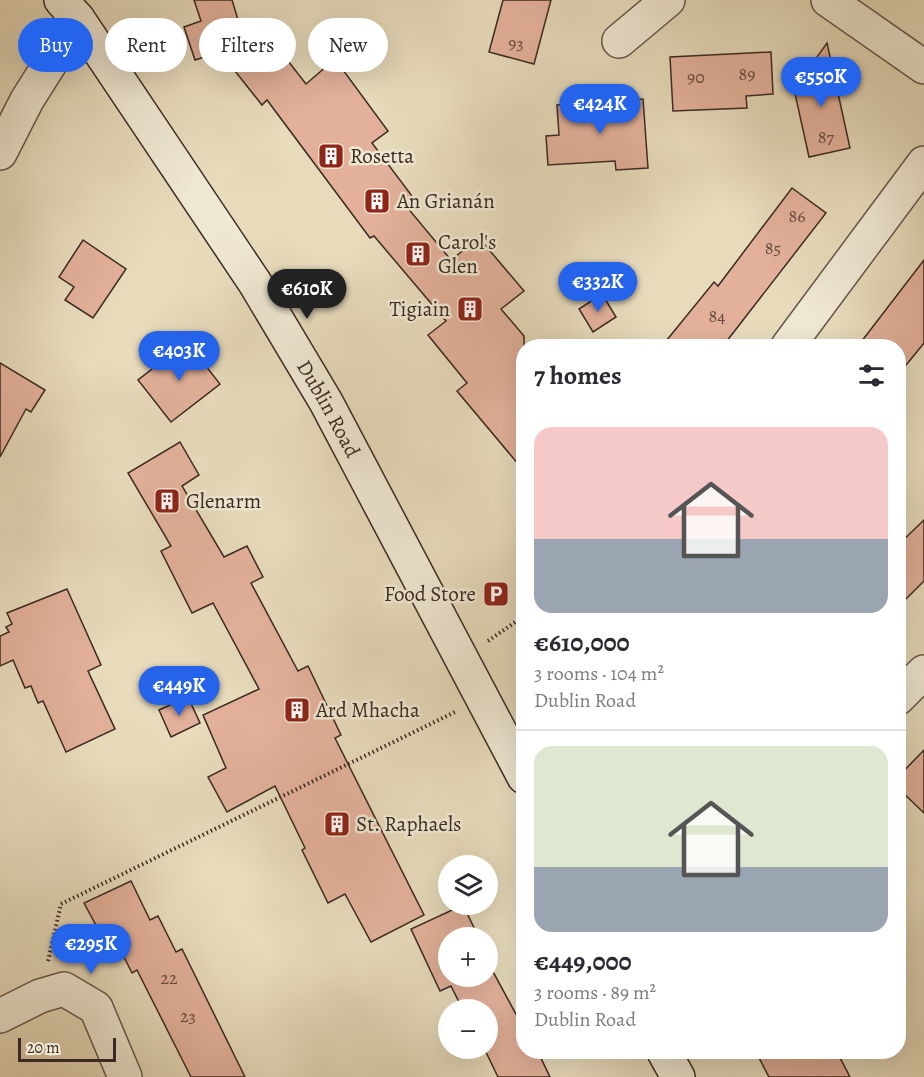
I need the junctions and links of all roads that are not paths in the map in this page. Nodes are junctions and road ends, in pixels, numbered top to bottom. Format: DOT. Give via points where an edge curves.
graph roads {
  1 [pos="668,0"];
  2 [pos="828,0"];
  3 [pos="69,10"];
  4 [pos="619,41"];
  5 [pos="924,67"];
  6 [pos="0,153"];
  7 [pos="924,163"];
  8 [pos="793,339"];
  9 [pos="924,672"];
  10 [pos="906,690"];
  11 [pos="516,762"];
  12 [pos="0,1016"];
  13 [pos="668,1059"];
  14 [pos="125,1077"];
  15 [pos="678,1077"];
  1 -- 4 [label="main road"];
  2 -- 5 [label="main road"];
  3 -- 6 [label="main road"];
  3 -- 11 [label="main road, Dublin Road" via="255,283 326,402"];
  7 -- 8 [label="main road"];
  9 -- 10 [label="main road"];
  12 -- 14 [label="main road" via="64,989 96,1008"];
  13 -- 15 [label="main road"];
}
